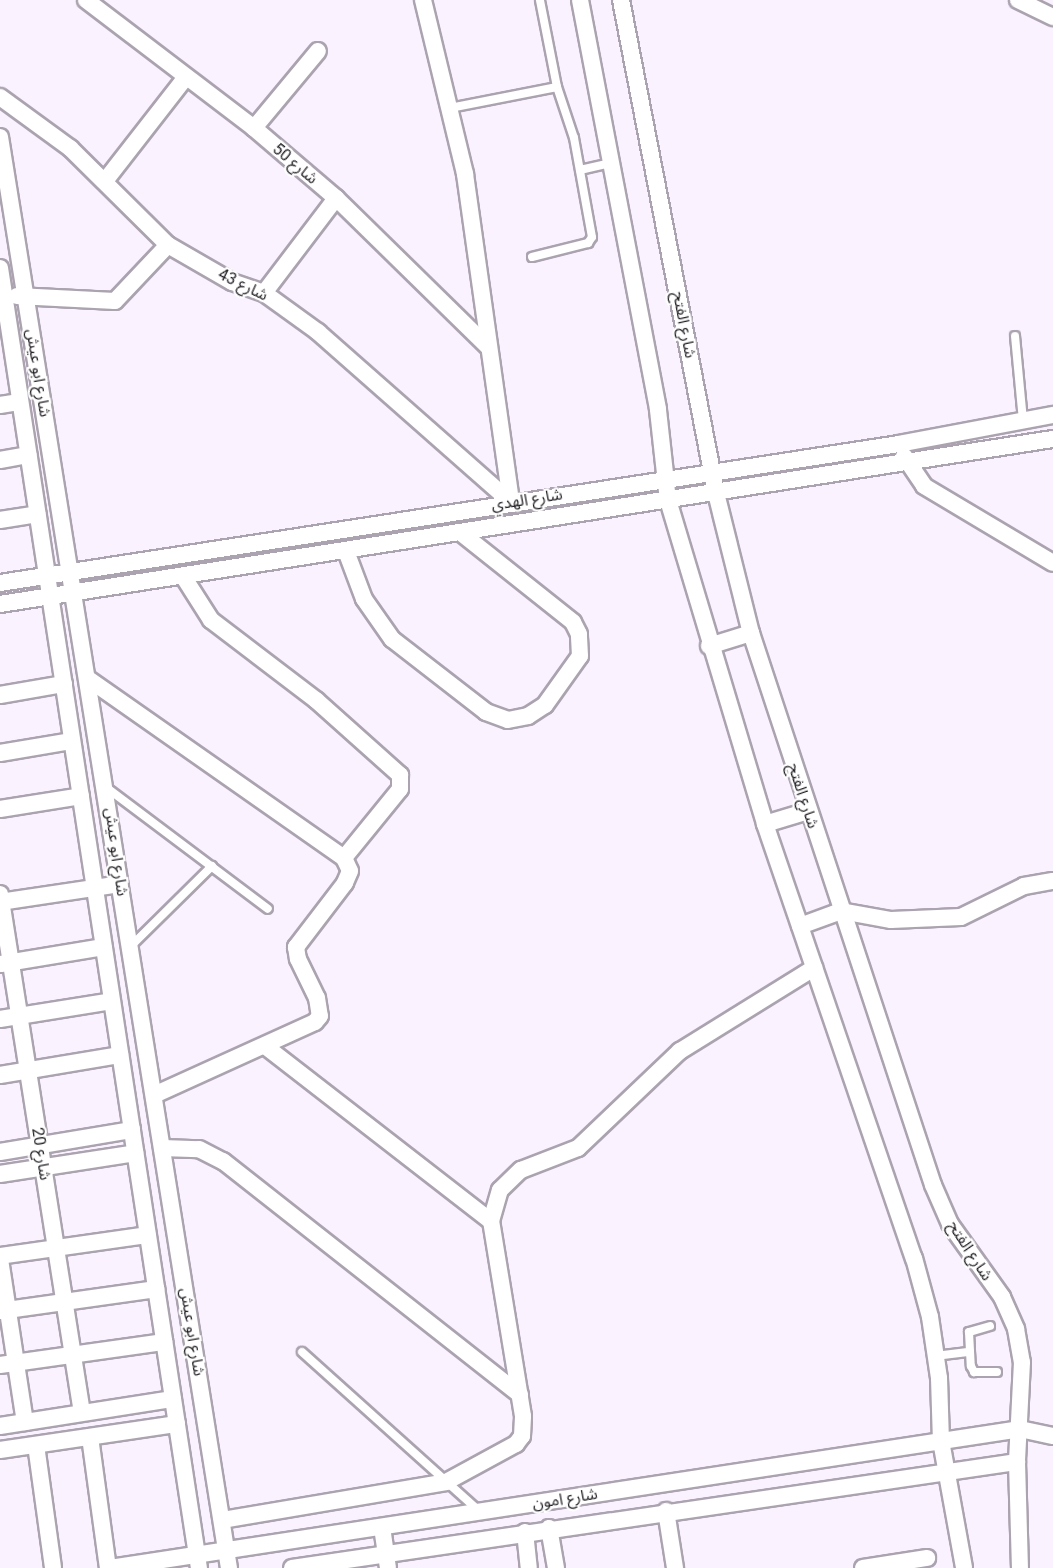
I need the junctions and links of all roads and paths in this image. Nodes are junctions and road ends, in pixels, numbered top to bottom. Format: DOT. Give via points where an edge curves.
graph roads {
  1 [pos="86,0"];
  2 [pos="423,0"];
  3 [pos="540,0"];
  4 [pos="580,0"];
  5 [pos="621,0"];
  6 [pos="1018,0"];
  7 [pos="1053,17"];
  8 [pos="318,51"];
  9 [pos="186,77"];
  10 [pos="557,87"];
  11 [pos="0,97"];
  12 [pos="450,108"];
  13 [pos="254,128"];
  14 [pos="0,137"];
  15 [pos="611,163"];
  16 [pos="580,170"];
  17 [pos="105,181"];
  18 [pos="336,198"];
  19 [pos="168,245"];
  20 [pos="532,257"];
  21 [pos="0,268"];
  22 [pos="264,293"];
  23 [pos="25,295"];
  24 [pos="2,298"];
  25 [pos="1015,336"];
  26 [pos="488,347"];
  27 [pos="21,402"];
  28 [pos="0,405"];
  29 [pos="1053,415"];
  30 [pos="1023,420"];
  31 [pos="1053,439"];
  32 [pos="899,444"];
  33 [pos="29,455"];
  34 [pos="0,460"];
  35 [pos="906,463"];
  36 [pos="711,472"];
  37 [pos="664,478"];
  38 [pos="716,493"];
  39 [pos="668,500"];
  40 [pos="511,502"];
  41 [pos="38,514"];
  42 [pos="0,520"];
  43 [pos="462,533"];
  44 [pos="346,551"];
  45 [pos="1053,563"];
  46 [pos="70,572"];
  47 [pos="47,575"];
  48 [pos="183,576"];
  49 [pos="0,583"];
  50 [pos="73,593"];
  51 [pos="50,596"];
  52 [pos="0,604"];
  53 [pos="751,633"];
  54 [pos="710,646"];
  55 [pos="87,678"];
  56 [pos="64,684"];
  57 [pos="0,695"];
  58 [pos="72,741"];
  59 [pos="0,753"];
  60 [pos="107,788"];
  61 [pos="81,796"];
  62 [pos="0,809"];
  63 [pos="808,811"];
  64 [pos="765,824"];
  65 [pos="344,858"];
  66 [pos="212,866"];
  67 [pos="1053,882"];
  68 [pos="120,884"];
  69 [pos="95,888"];
  70 [pos="0,899"];
  71 [pos="268,909"];
  72 [pos="841,911"];
  73 [pos="800,926"];
  74 [pos="131,946"];
  75 [pos="104,947"];
  76 [pos="5,963"];
  77 [pos="814,968"];
  78 [pos="112,1001"];
  79 [pos="20,1016"];
  80 [pos="0,1019"];
  81 [pos="265,1046"];
  82 [pos="120,1055"];
  83 [pos="28,1070"];
  84 [pos="0,1075"];
  85 [pos="154,1095"];
  86 [pos="158,1119"];
  87 [pos="131,1127"];
  88 [pos="40,1145"];
  89 [pos="162,1148"];
  90 [pos="0,1152"];
  91 [pos="135,1153"];
  92 [pos="43,1167"];
  93 [pos="0,1174"];
  94 [pos="490,1221"];
  95 [pos="148,1235"];
  96 [pos="56,1248"];
  97 [pos="0,1258"];
  98 [pos="156,1289"];
  99 [pos="64,1302"];
  100 [pos="4,1310"];
  101 [pos="990,1326"];
  102 [pos="164,1342"];
  103 [pos="302,1352"];
  104 [pos="970,1352"];
  105 [pos="73,1355"];
  106 [pos="936,1356"];
  107 [pos="8,1364"];
  108 [pos="997,1372"];
  109 [pos="520,1395"];
  110 [pos="173,1399"];
  111 [pos="82,1413"];
  112 [pos="25,1422"];
  113 [pos="177,1424"];
  114 [pos="0,1426"];
  115 [pos="1020,1430"];
  116 [pos="1053,1436"];
  117 [pos="90,1437"];
  118 [pos="941,1442"];
  119 [pos="36,1444"];
  120 [pos="0,1450"];
  121 [pos="1017,1462"];
  122 [pos="947,1471"];
  123 [pos="446,1482"];
  124 [pos="666,1511"];
  125 [pos="480,1512"];
  126 [pos="222,1520"];
  127 [pos="381,1527"];
  128 [pos="549,1528"];
  129 [pos="525,1532"];
  130 [pos="227,1550"];
  131 [pos="927,1558"];
  132 [pos="198,1561"];
  133 [pos="387,1561"];
  134 [pos="887,1566"];
  135 [pos="53,1568"];
  136 [pos="109,1568"];
  137 [pos="230,1568"];
  138 [pos="292,1568"];
  139 [pos="529,1568"];
  140 [pos="555,1568"];
  141 [pos="675,1568"];
  142 [pos="863,1568"];
  143 [pos="964,1568"];
  144 [pos="1020,1568"];
  1 -- 9 [label="street, شارع 50"];
  2 -- 12 [label="street"];
  3 -- 10 [label="lane"];
  4 -- 15 [label="street"];
  5 -- 36 [label="street, شارع الفتح"];
  6 -- 7 [label="street"];
  8 -- 13 [label="street"];
  9 -- 13 [label="street, شارع 50"];
  9 -- 17 [label="street"];
  10 -- 12 [label="lane"];
  10 -- 16 [label="lane"];
  11 -- 17 [label="street, شارع 43" via="70,148"];
  12 -- 26 [label="street" via="465,174"];
  13 -- 18 [label="street, شارع 50"];
  14 -- 23 [label="street, شارع ابو عيش"];
  15 -- 16 [label="lane"];
  15 -- 37 [label="street" via="658,410"];
  16 -- 20 [label="lane" via="591,241"];
  17 -- 19 [label="street, شارع 43"];
  18 -- 22 [label="street"];
  18 -- 26 [label="street, شارع 50"];
  19 -- 22 [label="street, شارع 43" via="232,282"];
  19 -- 23 [label="street" via="115,301 101,304"];
  21 -- 24 [label="street, شارع ابو عيش"];
  22 -- 40 [label="street, شارع 43" via="318,332"];
  23 -- 24 [label="street"];
  23 -- 46 [label="street, شارع ابو عيش"];
  24 -- 27 [label="street, شارع ابو عيش"];
  25 -- 30 [label="lane"];
  26 -- 40 [label="street"];
  27 -- 28 [label="street"];
  27 -- 33 [label="street, شارع ابو عيش"];
  29 -- 30 [label="street, شارع الهدي"];
  30 -- 32 [label="street, شارع الهدي"];
  31 -- 35 [label="street, شارع الهدي"];
  32 -- 35 [label="street"];
  32 -- 36 [label="street, شارع الهدي"];
  33 -- 34 [label="street"];
  33 -- 41 [label="street, شارع ابو عيش"];
  35 -- 38 [label="street, شارع الهدي"];
  35 -- 45 [label="street" via="924,486"];
  36 -- 37 [label="street, شارع الهدي"];
  36 -- 38 [label="street, شارع الفتح"];
  37 -- 39 [label="street"];
  37 -- 40 [label="street, شارع الهدي"];
  38 -- 39 [label="street, شارع الهدي"];
  38 -- 53 [label="street, شارع الفتح"];
  39 -- 43 [label="street, شارع الهدي"];
  39 -- 54 [label="street"];
  40 -- 46 [label="street, شارع الهدي"];
  41 -- 42 [label="street"];
  41 -- 47 [label="street, شارع ابو عيش"];
  43 -- 44 [label="street, شارع الهدي"];
  43 -- 44 [label="street" via="561,612 579,634 580,656 545,705 528,716 508,720 486,712 392,639 364,599"];
  44 -- 48 [label="street, شارع الهدي"];
  46 -- 47 [label="street, شارع الهدي"];
  46 -- 50 [label="street, شارع ابو عيش"];
  47 -- 49 [label="street, شارع الهدي"];
  47 -- 51 [label="street, شارع ابو عيش"];
  48 -- 50 [label="street, شارع الهدي"];
  48 -- 65 [label="street" via="211,620 316,700 400,775 400,789"];
  50 -- 51 [label="street, شارع الهدي"];
  50 -- 55 [label="street, شارع ابو عيش"];
  51 -- 52 [label="street, شارع الهدي"];
  51 -- 56 [label="street, شارع ابو عيش"];
  53 -- 54 [label="street"];
  53 -- 63 [label="street, شارع الفتح"];
  54 -- 64 [label="street"];
  55 -- 60 [label="street, شارع ابو عيش"];
  55 -- 65 [label="street"];
  56 -- 57 [label="street"];
  56 -- 58 [label="street, شارع ابو عيش"];
  58 -- 59 [label="street"];
  58 -- 61 [label="street, شارع ابو عيش"];
  60 -- 66 [label="lane"];
  60 -- 68 [label="street, شارع ابو عيش"];
  61 -- 62 [label="street"];
  61 -- 69 [label="street, شارع ابو عيش"];
  63 -- 64 [label="street"];
  63 -- 72 [label="street, شارع الفتح"];
  64 -- 73 [label="street"];
  65 -- 81 [label="street" via="349,876 296,947 317,998 320,1016"];
  66 -- 71 [label="lane"];
  66 -- 74 [label="lane"];
  67 -- 72 [label="street" via="1024,886 961,917 891,920"];
  68 -- 69 [label="street"];
  68 -- 74 [label="street, شارع ابو عيش"];
  69 -- 70 [label="street"];
  69 -- 75 [label="street, شارع ابو عيش"];
  70 -- 76 [label="street, شارع 20"];
  72 -- 73 [label="street"];
  72 -- 115 [label="street, شارع الفتح" via="933,1185 950,1224 1002,1297 1016,1329 1022,1362"];
  73 -- 77 [label="street"];
  74 -- 85 [label="street, شارع ابو عيش"];
  75 -- 76 [label="street"];
  75 -- 78 [label="street, شارع ابو عيش"];
  76 -- 79 [label="street, شارع 20"];
  77 -- 94 [label="street" via="680,1051 578,1148 510,1178 492,1206"];
  77 -- 106 [label="street" via="914,1258"];
  78 -- 79 [label="street"];
  78 -- 82 [label="street, شارع ابو عيش"];
  79 -- 80 [label="street"];
  79 -- 83 [label="street, شارع 20"];
  81 -- 85 [label="street"];
  81 -- 94 [label="street"];
  82 -- 83 [label="street"];
  82 -- 87 [label="street, شارع ابو عيش"];
  83 -- 84 [label="street"];
  83 -- 88 [label="street, شارع 20"];
  85 -- 86 [label="street, شارع ابو عيش"];
  86 -- 87 [label="street"];
  86 -- 89 [label="street, شارع ابو عيش"];
  87 -- 88 [label="street"];
  87 -- 91 [label="street, شارع ابو عيش"];
  88 -- 90 [label="street"];
  88 -- 92 [label="street, شارع 20"];
  89 -- 109 [label="street" via="199,1149 223,1161"];
  89 -- 126 [label="street, شارع ابو عيش"];
  91 -- 92 [label="street"];
  91 -- 95 [label="street, شارع ابو عيش"];
  92 -- 93 [label="street"];
  92 -- 96 [label="street, شارع 20"];
  94 -- 109 [label="street"];
  95 -- 96 [label="street"];
  95 -- 98 [label="street, شارع ابو عيش"];
  96 -- 97 [label="street"];
  96 -- 99 [label="street, شارع 20"];
  97 -- 100 [label="street"];
  98 -- 99 [label="street"];
  98 -- 102 [label="street, شارع ابو عيش"];
  99 -- 100 [label="street"];
  99 -- 105 [label="street, شارع 20"];
  100 -- 107 [label="street"];
  101 -- 104 [label="lane" via="970,1330"];
  102 -- 105 [label="street"];
  102 -- 110 [label="street, شارع ابو عيش"];
  103 -- 123 [label="lane"];
  104 -- 106 [label="lane"];
  104 -- 108 [label="lane" via="972,1371"];
  105 -- 107 [label="street"];
  105 -- 111 [label="street, شارع 20"];
  106 -- 118 [label="street"];
  107 -- 112 [label="street"];
  109 -- 123 [label="street" via="523,1426 516,1444"];
  110 -- 111 [label="street"];
  110 -- 113 [label="street, شارع ابو عيش"];
  111 -- 112 [label="street"];
  112 -- 114 [label="street"];
  113 -- 117 [label="street"];
  113 -- 132 [label="street, شارع ابو عيش"];
  115 -- 116 [label="street, شارع امون"];
  115 -- 118 [label="street, شارع امون"];
  115 -- 121 [label="street, شارع الفتح"];
  117 -- 119 [label="street"];
  117 -- 136 [label="street"];
  118 -- 122 [label="street"];
  118 -- 125 [label="street, شارع امون"];
  119 -- 120 [label="street"];
  119 -- 135 [label="street"];
  121 -- 122 [label="street, شارع امون"];
  121 -- 144 [label="street, شارع الفتح"];
  122 -- 124 [label="street, شارع امون"];
  122 -- 143 [label="street"];
  123 -- 125 [label="lane"];
  123 -- 126 [label="street"];
  124 -- 128 [label="street, شارع امون"];
  124 -- 141 [label="street"];
  125 -- 127 [label="street, شارع امون"];
  126 -- 130 [label="street, شارع ابو عيش"];
  127 -- 130 [label="street, شارع امون"];
  127 -- 133 [label="street"];
  128 -- 129 [label="street, شارع امون"];
  128 -- 140 [label="street"];
  129 -- 133 [label="street, شارع امون"];
  129 -- 139 [label="street"];
  130 -- 132 [label="street, شارع امون"];
  130 -- 137 [label="street, شارع ابو عيش"];
  131 -- 134 [label="street"];
  132 -- 136 [label="street, شارع امون"];
  133 -- 138 [label="street, شارع امون"];
  134 -- 142 [label="street"];
}
